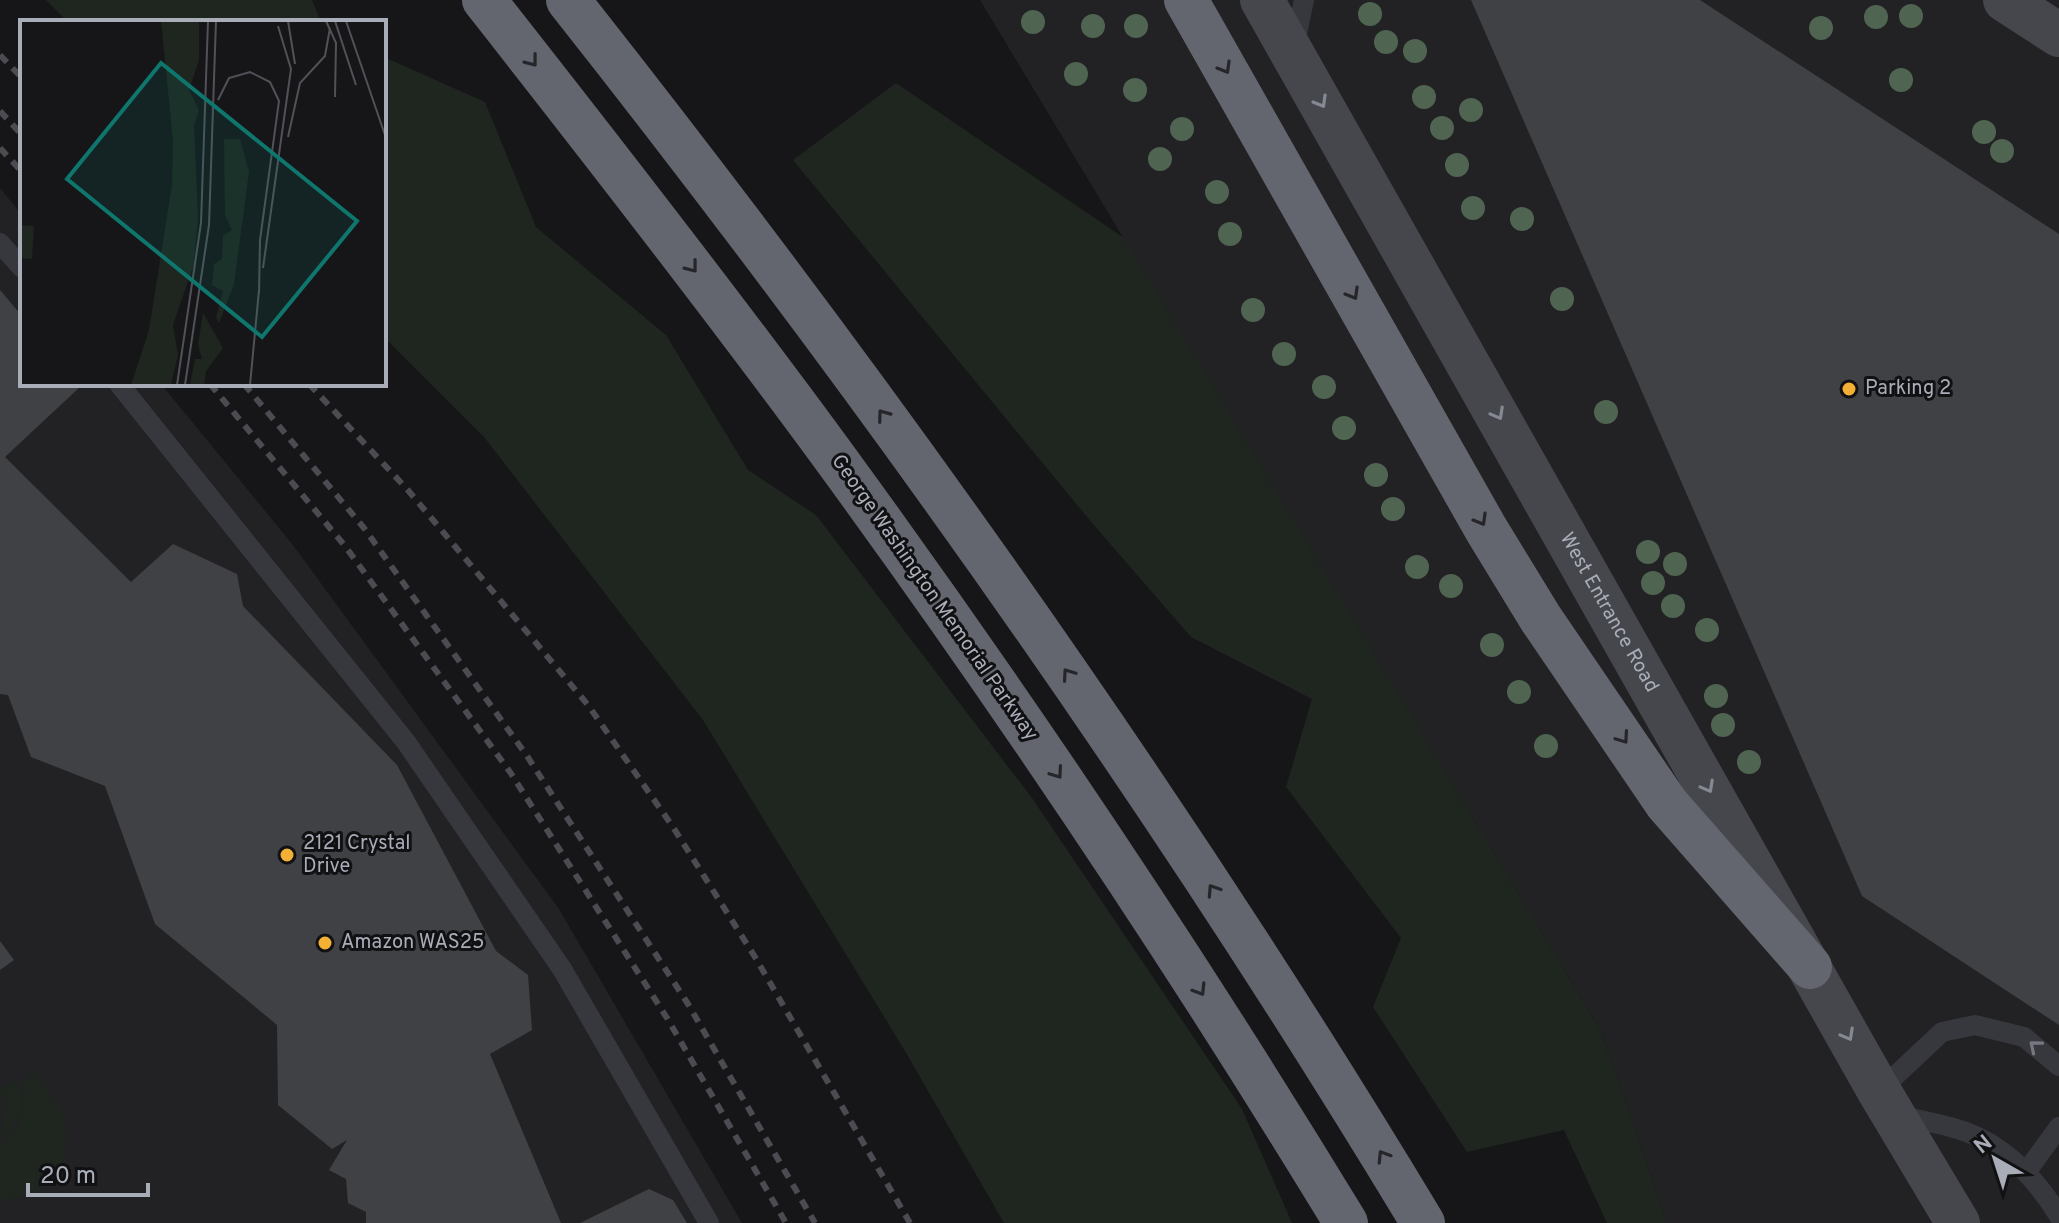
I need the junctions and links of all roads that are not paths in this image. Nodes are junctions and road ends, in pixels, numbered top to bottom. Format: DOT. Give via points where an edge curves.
graph roads {
  1 [pos="484,0"];
  2 [pos="568,0"];
  3 [pos="593,0"];
  4 [pos="1186,0"];
  5 [pos="2005,0"];
  6 [pos="1275,2"];
  7 [pos="2059,35"];
  8 [pos="672,131"];
  9 [pos="0,243"];
  10 [pos="20,266"];
  11 [pos="121,386"];
  12 [pos="1810,967"];
  13 [pos="2059,1066"];
  14 [pos="1886,1102"];
  15 [pos="2059,1127"];
  16 [pos="2027,1171"];
  17 [pos="2059,1216"];
  18 [pos="709,1223"];
  19 [pos="1346,1223"];
  20 [pos="1423,1223"];
  21 [pos="1958,1223"];
  1 -- 19 [label="highway, George Washington Memorial Parkway, one-way" via="755,350 917,572 1165,934"];
  2 -- 8 [label="highway"];
  3 -- 8 [label="highway"];
  4 -- 12 [label="highway, one-way" via="1541,619 1667,804"];
  5 -- 7 [label="main road"];
  6 -- 12 [label="main road, West Entrance Road, one-way" via="1293,52"];
  20 -- 8 [label="highway, one-way" via="1222,904 1079,691 930,478"];
  9 -- 10 [label="lane"];
  11 -- 18 [label="lane" via="406,742 562,969"];
  12 -- 14 [label="main road, West Entrance Road, one-way"];
  13 -- 14 [label="lane, one-way" via="2024,1037 1975,1025 1942,1032"];
  14 -- 16 [label="lane" via="1968,1132"];
  14 -- 21 [label="main road, West Entrance Road"];
  15 -- 16 [label="lane"];
  16 -- 17 [label="lane"];
}
